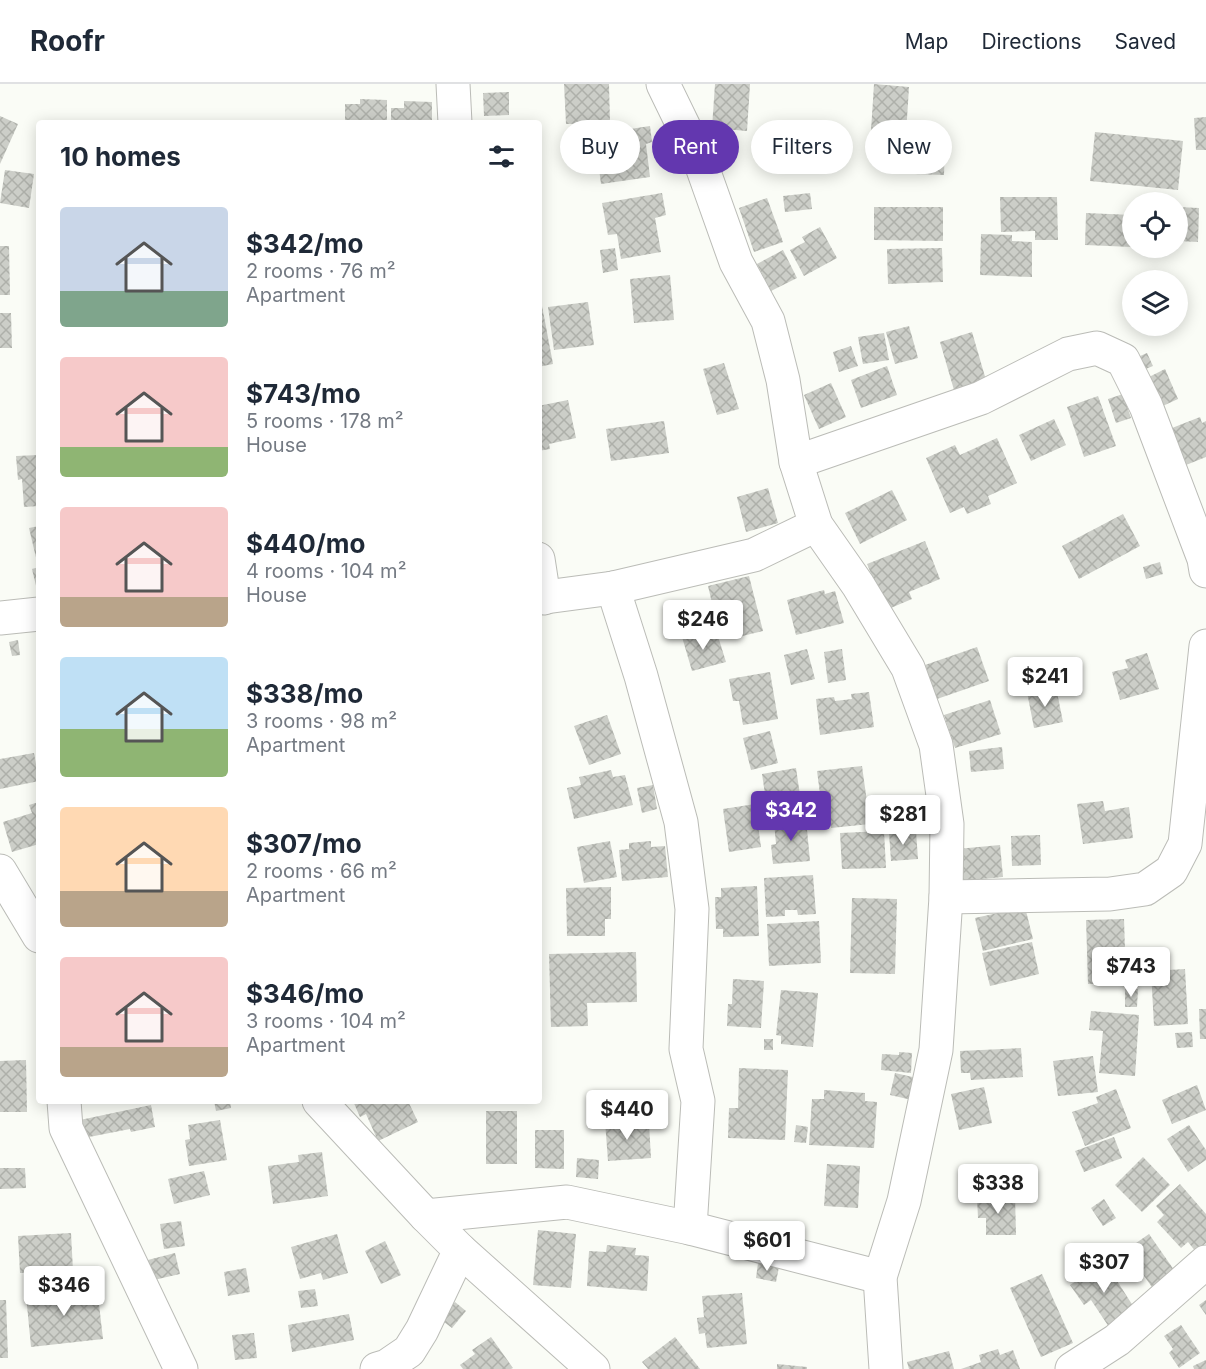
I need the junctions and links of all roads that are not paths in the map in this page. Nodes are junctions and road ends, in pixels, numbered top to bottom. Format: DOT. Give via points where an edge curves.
graph roads {
  1 [pos="453,84"];
  2 [pos="663,84"];
  3 [pos="455,120"];
  4 [pos="796,462"];
  5 [pos="816,525"];
  6 [pos="1206,571"];
  7 [pos="613,588"];
  8 [pos="542,598"];
  9 [pos="36,614"];
  10 [pos="0,618"];
  11 [pos="1206,645"];
  12 [pos="0,871"];
  13 [pos="946,897"];
  14 [pos="27,925"];
  15 [pos="64,1104"];
  16 [pos="322,1104"];
  17 [pos="426,1216"];
  18 [pos="690,1228"];
  19 [pos="460,1250"];
  20 [pos="1206,1262"];
  21 [pos="880,1277"];
  22 [pos="181,1369"];
  23 [pos="377,1369"];
  24 [pos="593,1369"];
  25 [pos="886,1369"];
  26 [pos="1072,1369"];
  1 -- 3 [label="street"];
  2 -- 4 [label="street" via="699,158 736,262 768,321 783,380"];
  4 -- 5 [label="street"];
  4 -- 6 [label="street" via="981,398 1068,354 1097,348 1123,360 1146,406"];
  5 -- 7 [label="street" via="754,555"];
  5 -- 13 [label="street" via="908,668 936,745 947,824"];
  7 -- 8 [label="street"];
  7 -- 18 [label="street" via="681,822 692,909 686,1049 698,1101"];
  9 -- 10 [label="street"];
  11 -- 13 [label="street" via="1185,844 1171,871 1145,890"];
  12 -- 14 [label="street"];
  13 -- 21 [label="street" via="936,1050 904,1201"];
  15 -- 22 [label="street" via="66,1128"];
  16 -- 17 [label="street"];
  17 -- 18 [label="street" via="567,1202"];
  17 -- 19 [label="street"];
  18 -- 21 [label="street"];
  19 -- 23 [label="street" via="409,1351"];
  19 -- 24 [label="street"];
  20 -- 26 [label="street" via="1117,1340"];
  21 -- 25 [label="street"];
}
